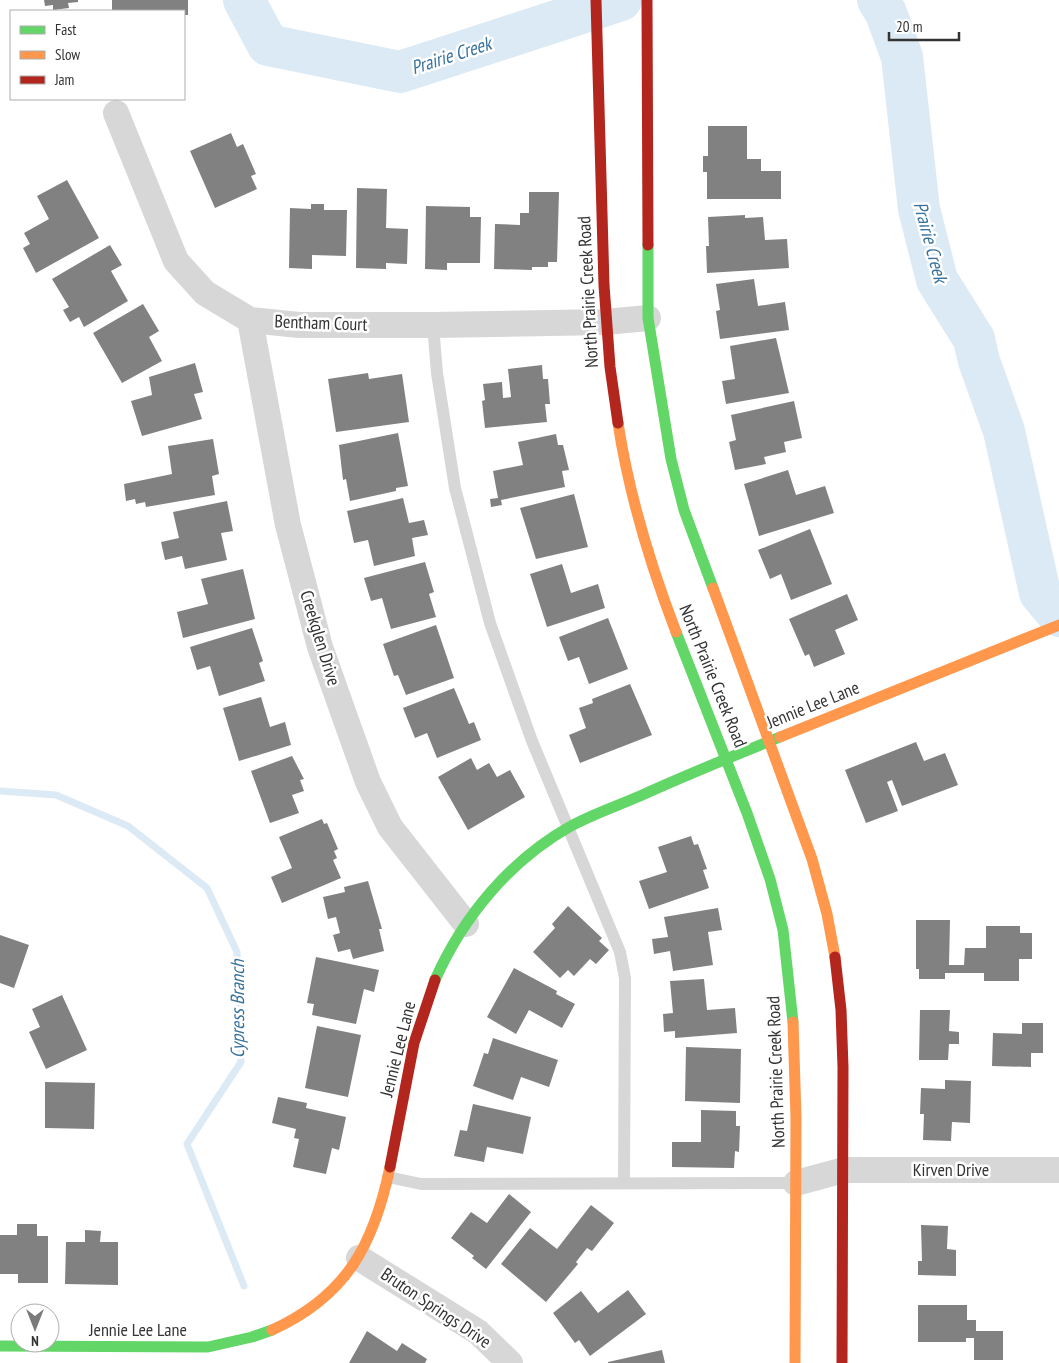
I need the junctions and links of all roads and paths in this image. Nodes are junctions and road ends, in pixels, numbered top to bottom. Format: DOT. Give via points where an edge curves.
graph roads {
  1 [pos="596,0"];
  2 [pos="647,0"];
  3 [pos="116,113"];
  4 [pos="648,318"];
  5 [pos="250,320"];
  6 [pos="605,322"];
  7 [pos="433,325"];
  8 [pos="1059,625"];
  9 [pos="769,742"];
  10 [pos="727,758"];
  11 [pos="570,827"];
  12 [pos="466,924"];
  13 [pos="844,1170"];
  14 [pos="1059,1170"];
  15 [pos="388,1177"];
  16 [pos="624,1183"];
  17 [pos="796,1183"];
  18 [pos="359,1258"];
  19 [pos="0,1346"];
  20 [pos="510,1363"];
  21 [pos="795,1363"];
  22 [pos="842,1363"];
  1 -- 6 [label="main road, North Prairie Creek Road"];
  2 -- 4 [label="main road, North Prairie Creek Road"];
  3 -- 5 [label="street, Bentham Court" via="176,261 205,294"];
  4 -- 6 [label="street, Bentham Court"];
  4 -- 9 [label="main road, North Prairie Creek Road" via="671,459 684,510"];
  5 -- 7 [label="street, Bentham Court" via="299,325"];
  5 -- 12 [label="street, Creekglen Drive" via="288,525 320,647 368,782 390,827"];
  6 -- 7 [label="street, Bentham Court"];
  6 -- 10 [label="main road, North Prairie Creek Road" via="624,466 641,530 682,651"];
  7 -- 11 [label="lane" via="455,488 490,623 532,741"];
  8 -- 9 [label="main road, Jennie Lee Lane"];
  9 -- 10 [label="main road, Jennie Lee Lane"];
  9 -- 13 [label="main road, North Prairie Creek Road" via="812,859 836,963 843,1067"];
  10 -- 11 [label="main road, Jennie Lee Lane"];
  10 -- 17 [label="main road, North Prairie Creek Road" via="771,882 785,946 795,1025"];
  11 -- 12 [label="main road, Jennie Lee Lane" via="532,854 496,887"];
  11 -- 16 [label="lane" via="620,952 625,978"];
  12 -- 15 [label="main road, Jennie Lee Lane" via="441,966 419,1023"];
  13 -- 14 [label="street, Kirven Drive"];
  13 -- 17 [label="street, Kirven Drive"];
  13 -- 22 [label="main road, North Prairie Creek Road"];
  15 -- 16 [label="lane" via="421,1184"];
  15 -- 18 [label="main road, Jennie Lee Lane" via="376,1219"];
  16 -- 17 [label="lane"];
  17 -- 21 [label="main road, North Prairie Creek Road"];
  18 -- 19 [label="main road, Jennie Lee Lane" via="309,1311 280,1329 238,1343 208,1348"];
  18 -- 20 [label="street, Bruton Springs Drive" via="478,1332"];
}
